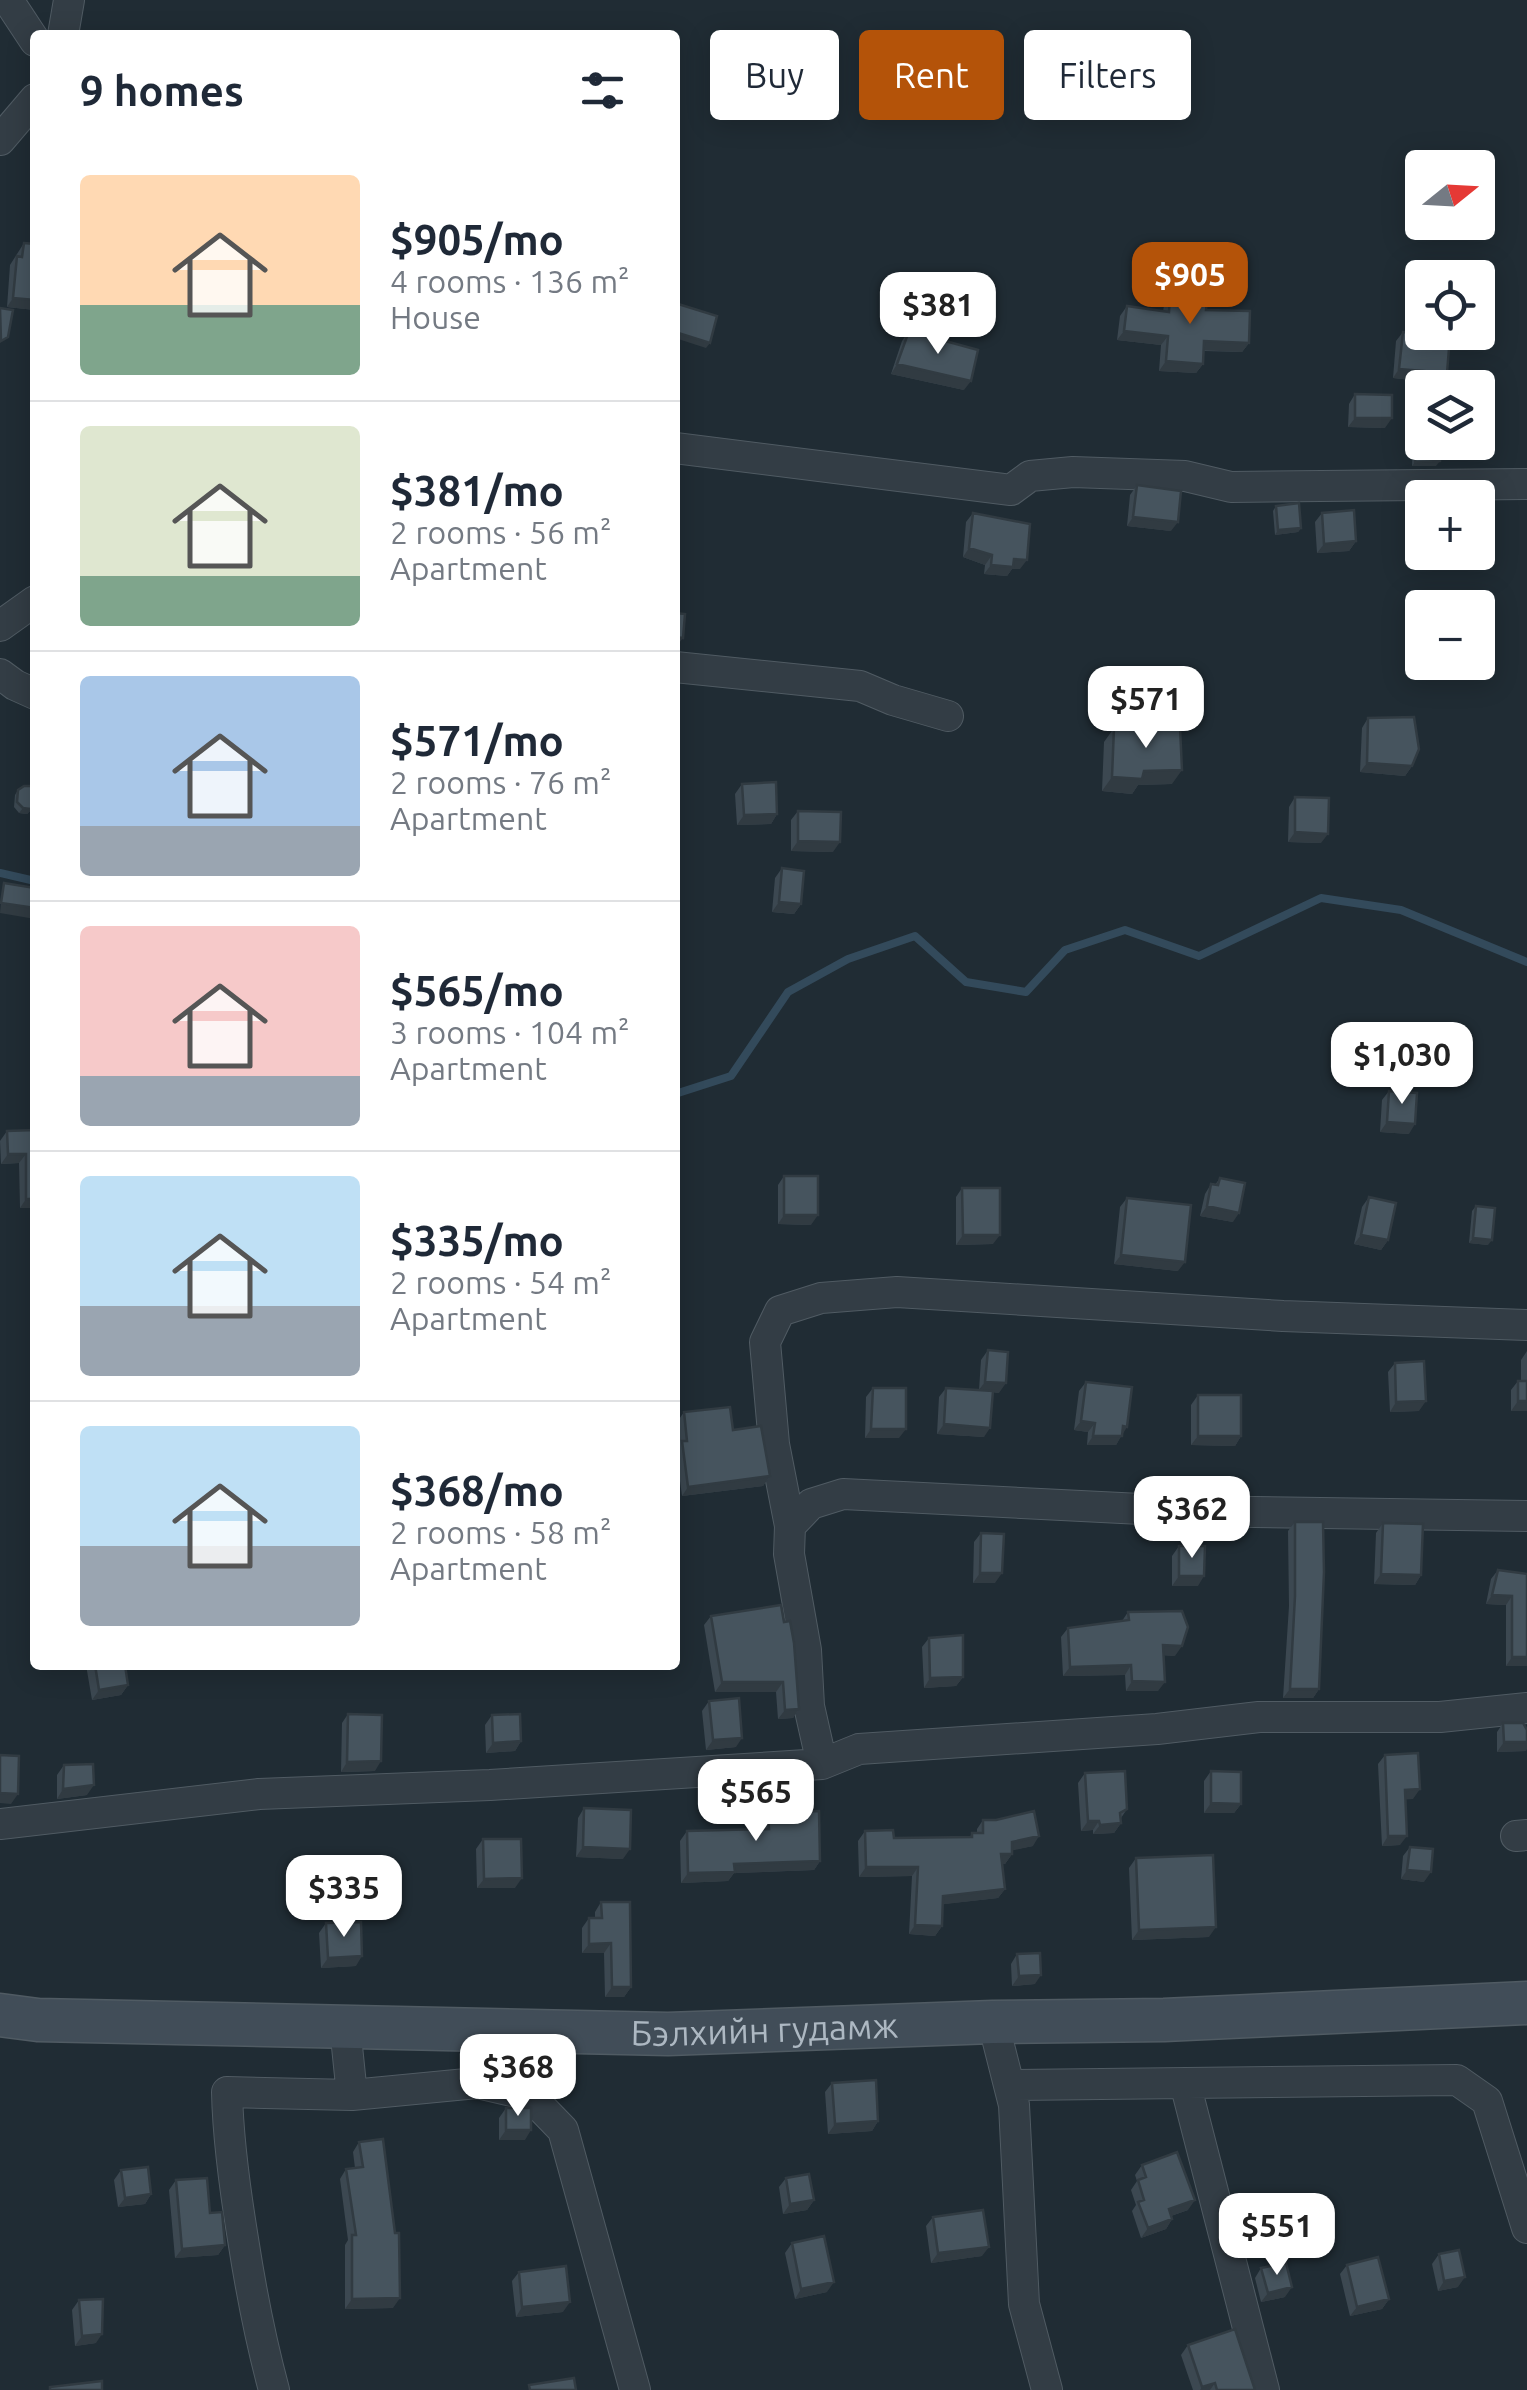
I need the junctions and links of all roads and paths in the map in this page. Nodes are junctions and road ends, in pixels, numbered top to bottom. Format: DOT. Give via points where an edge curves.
graph roads {
  1 [pos="8,0"];
  2 [pos="69,0"];
  3 [pos="64,30"];
  4 [pos="30,33"];
  5 [pos="30,105"];
  6 [pos="0,140"];
  7 [pos="680,449"];
  8 [pos="1527,484"];
  9 [pos="30,605"];
  10 [pos="0,626"];
  11 [pos="680,668"];
  12 [pos="0,674"];
  13 [pos="30,692"];
  14 [pos="948,716"];
  15 [pos="1527,1324"];
  16 [pos="1527,1516"];
  17 [pos="790,1526"];
  18 [pos="1527,1708"];
  19 [pos="822,1764"];
  20 [pos="0,1824"];
  21 [pos="1527,2003"];
  22 [pos="0,2015"];
  23 [pos="993,2022"];
  24 [pos="345,2027"];
  25 [pos="1185,2083"];
  26 [pos="1008,2085"];
  27 [pos="352,2095"];
  28 [pos="1527,2228"];
  29 [pos="274,2390"];
  30 [pos="635,2390"];
  31 [pos="1047,2390"];
  32 [pos="1264,2390"];
  1 -- 4 [label="street"];
  2 -- 3 [label="street"];
  5 -- 6 [label="street"];
  7 -- 8 [label="street" via="1011,490 1030,476 1073,472 1185,476 1231,486"];
  9 -- 10 [label="street"];
  11 -- 14 [label="street" via="860,686"];
  12 -- 13 [label="street"];
  15 -- 17 [label="street" via="898,1292 821,1298 780,1311 765,1342"];
  16 -- 17 [label="street" via="1182,1512 842,1494 811,1504"];
  17 -- 19 [label="street"];
  18 -- 19 [label="street" via="1440,1717 1259,1717 859,1748"];
  19 -- 20 [label="street" via="259,1794"];
  21 -- 23 [label="main road, Бэлхийн гудамж"];
  22 -- 24 [label="main road, Бэлхийн гудамж"];
  23 -- 24 [label="main road, Бэлхийн гудамж" via="668,2034"];
  23 -- 26 [label="street"];
  24 -- 27 [label="street"];
  25 -- 26 [label="street"];
  25 -- 28 [label="street" via="1458,2080 1487,2101"];
  25 -- 32 [label="street"];
  26 -- 31 [label="street" via="1024,2304"];
  27 -- 29 [label="street" via="227,2092 258,2334"];
  27 -- 30 [label="street" via="476,2083 529,2094 563,2130"];
}
